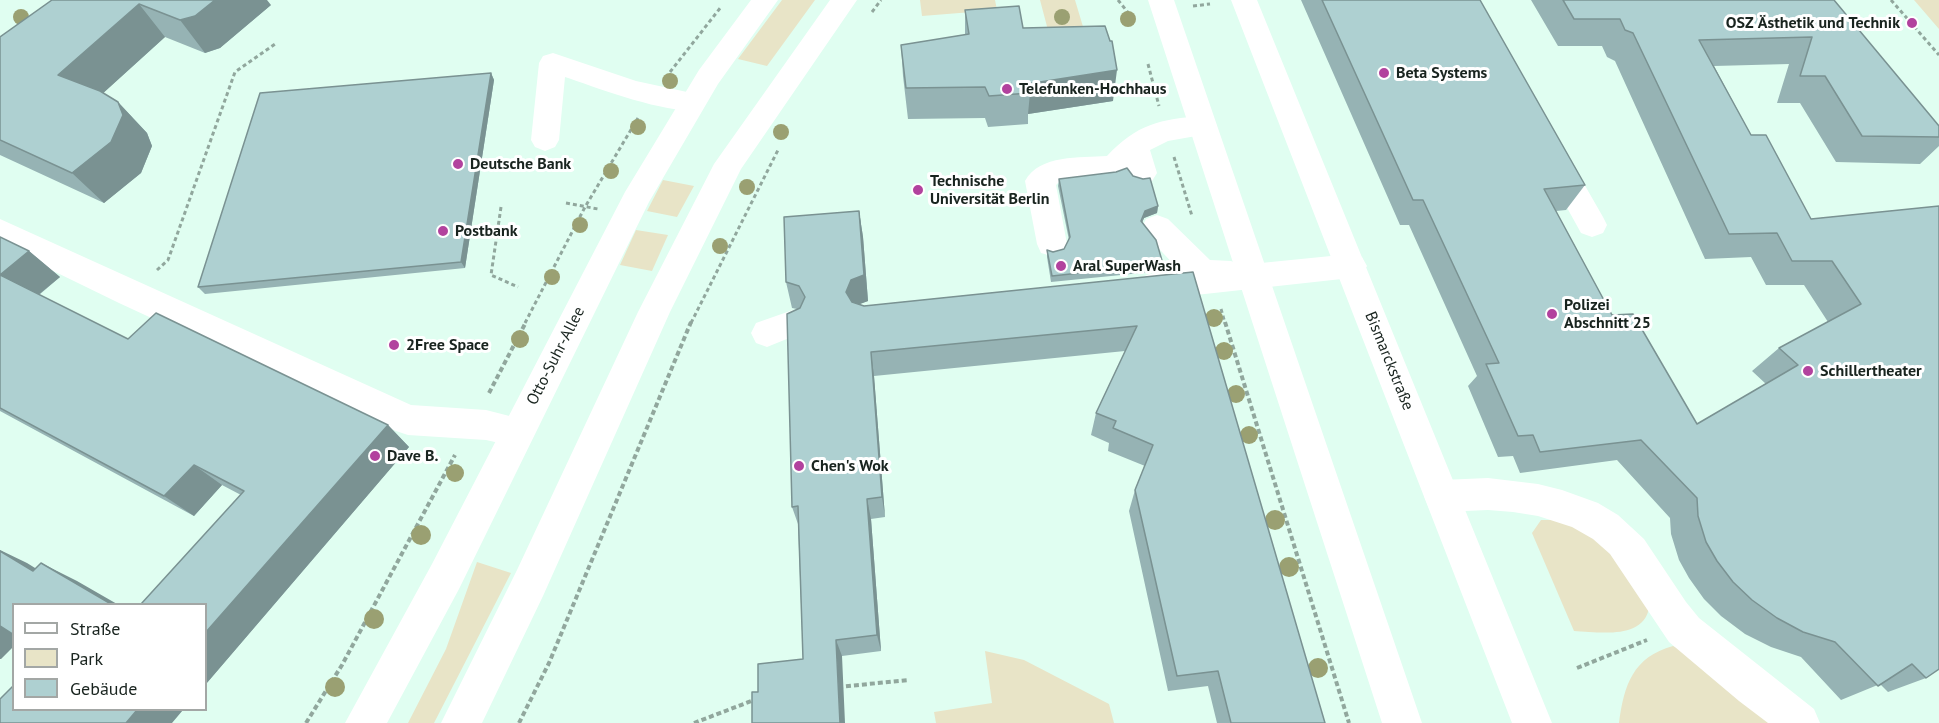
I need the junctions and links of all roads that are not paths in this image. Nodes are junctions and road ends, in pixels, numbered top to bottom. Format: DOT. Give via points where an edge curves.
graph roads {
  1 [pos="844,0"];
  2 [pos="1244,0"];
  3 [pos="762,1"];
  4 [pos="1177,3"];
  5 [pos="691,102"];
  6 [pos="1203,126"];
  7 [pos="1539,131"];
  8 [pos="545,140"];
  9 [pos="1592,225"];
  10 [pos="1157,228"];
  11 [pos="0,231"];
  12 [pos="1055,240"];
  13 [pos="1351,266"];
  14 [pos="1253,276"];
  15 [pos="1127,289"];
  16 [pos="518,432"];
  17 [pos="1442,496"];
  18 [pos="365,723"];
  19 [pos="461,723"];
  20 [pos="1402,723"];
  21 [pos="1532,723"];
  22 [pos="1800,723"];
  1 -- 19 [label="main road" via="729,164 654,312"];
  2 -- 13 [label="main road, Bismarckstraße"];
  3 -- 5 [label="main road, Otto-Suhr-Allee"];
  4 -- 6 [label="main road"];
  5 -- 8 [label="main road" via="633,90 553,63"];
  5 -- 16 [label="main road, Otto-Suhr-Allee" via="632,204"];
  6 -- 12 [label="main road" via="1166,129 1149,135 1127,165 1040,181"];
  6 -- 14 [label="main road"];
  7 -- 9 [label="main road"];
  10 -- 14 [label="main road" via="1198,269"];
  11 -- 16 [label="main road" via="408,420"];
  13 -- 14 [label="main road"];
  13 -- 17 [label="main road, Bismarckstraße"];
  14 -- 15 [label="main road"];
  14 -- 20 [label="main road"];
  16 -- 18 [label="main road, Otto-Suhr-Allee"];
  17 -- 21 [label="main road, Bismarckstraße"];
  17 -- 22 [label="main road" via="1467,493 1525,497 1559,504 1601,525 1623,542 1681,626"];
}
